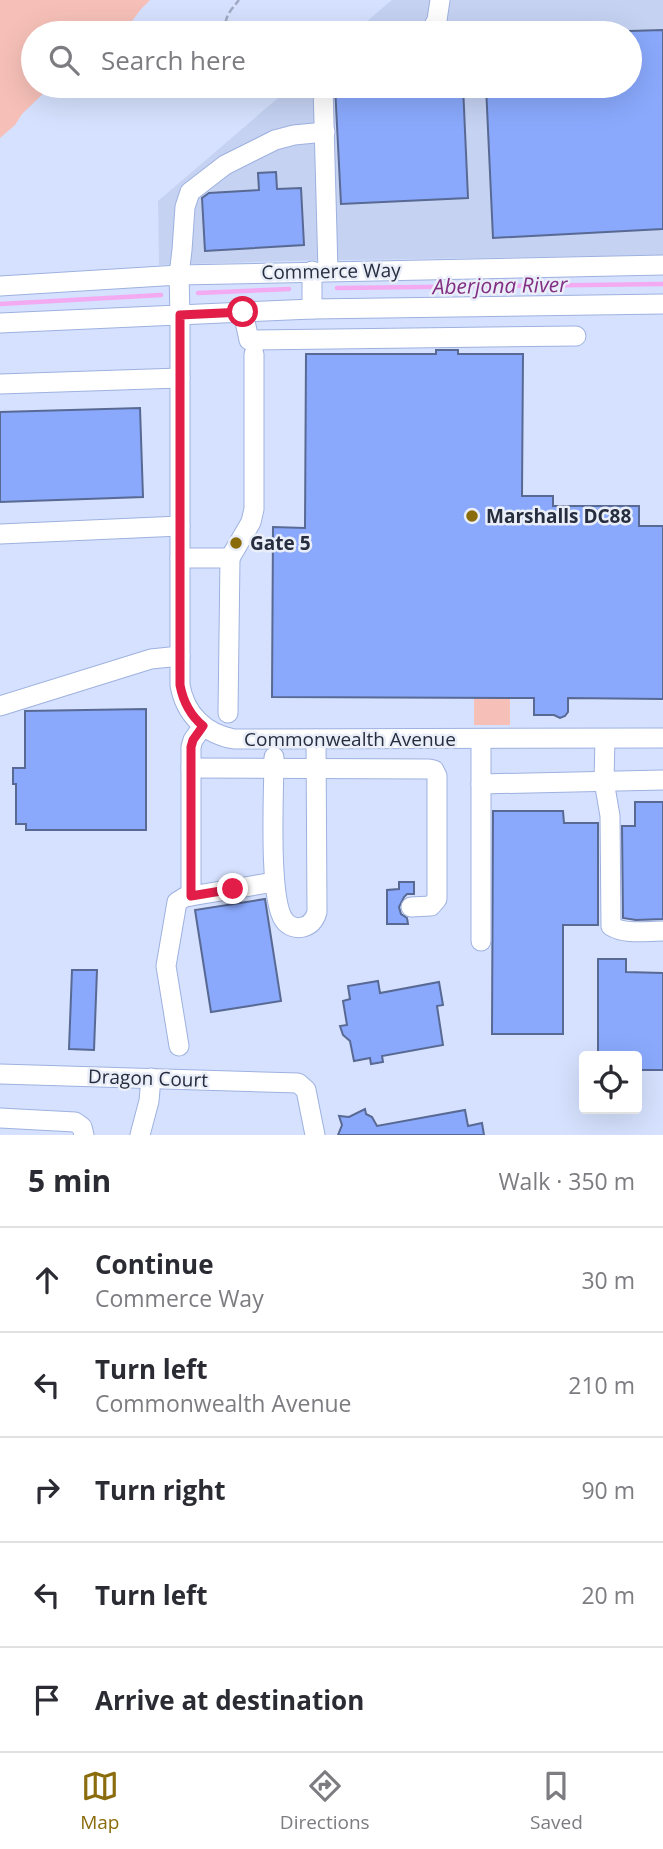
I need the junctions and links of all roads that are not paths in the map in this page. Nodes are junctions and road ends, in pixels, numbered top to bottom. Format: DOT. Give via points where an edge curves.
graph roads {
  1 [pos="440,0"];
  2 [pos="436,21"];
  3 [pos="323,98"];
  4 [pos="325,132"];
  5 [pos="663,265"];
  6 [pos="320,271"];
  7 [pos="179,275"];
  8 [pos="0,286"];
  9 [pos="663,304"];
  10 [pos="312,309"];
  11 [pos="289,310"];
  12 [pos="243,312"];
  13 [pos="180,315"];
  14 [pos="0,323"];
  15 [pos="576,335"];
  16 [pos="292,339"];
  17 [pos="254,354"];
  18 [pos="180,378"];
  19 [pos="0,384"];
  20 [pos="180,526"];
  21 [pos="0,534"];
  22 [pos="180,558"];
  23 [pos="230,558"];
  24 [pos="180,656"];
  25 [pos="0,706"];
  26 [pos="229,713"];
  27 [pos="203,726"];
  28 [pos="663,738"];
  29 [pos="274,739"];
  30 [pos="316,739"];
  31 [pos="481,739"];
  32 [pos="605,739"];
  33 [pos="191,768"];
  34 [pos="274,768"];
  35 [pos="316,768"];
  36 [pos="663,780"];
  37 [pos="604,781"];
  38 [pos="481,784"];
  39 [pos="275,882"];
  40 [pos="191,896"];
  41 [pos="411,907"];
  42 [pos="663,931"];
  43 [pos="481,941"];
  44 [pos="179,1046"];
  45 [pos="0,1074"];
  46 [pos="151,1078"];
  47 [pos="0,1118"];
  48 [pos="84,1135"];
  49 [pos="140,1135"];
  50 [pos="315,1135"];
  1 -- 2 [label="street"];
  3 -- 4 [label="street"];
  4 -- 6 [label="street"];
  4 -- 7 [label="street" via="275,140 225,165 190,192"];
  5 -- 6 [label="street, Commerce Way"];
  6 -- 7 [label="street, Commerce Way"];
  6 -- 10 [label="street"];
  7 -- 8 [label="street, Commerce Way"];
  7 -- 13 [label="street"];
  9 -- 10 [label="street, Commerce Way"];
  10 -- 11 [label="street, Commerce Way"];
  11 -- 12 [label="street, Commerce Way"];
  11 -- 16 [label="street"];
  12 -- 13 [label="street, Commerce Way"];
  12 -- 16 [label="street" via="249,340"];
  13 -- 14 [label="street, Commerce Way"];
  13 -- 18 [label="street"];
  15 -- 16 [label="street"];
  17 -- 23 [label="street" via="254,513"];
  18 -- 19 [label="street"];
  18 -- 20 [label="street"];
  20 -- 21 [label="street"];
  20 -- 22 [label="street"];
  22 -- 23 [label="street"];
  22 -- 24 [label="street"];
  23 -- 26 [label="street"];
  24 -- 25 [label="street" via="151,659"];
  24 -- 27 [label="street" via="183,697"];
  27 -- 29 [label="street, Commonwealth Avenue" via="228,738"];
  27 -- 33 [label="street" via="192,743"];
  28 -- 32 [label="street, Commonwealth Avenue"];
  29 -- 30 [label="street, Commonwealth Avenue"];
  29 -- 34 [label="street"];
  30 -- 31 [label="street, Commonwealth Avenue"];
  30 -- 35 [label="street"];
  31 -- 32 [label="street, Commonwealth Avenue"];
  31 -- 38 [label="street"];
  32 -- 37 [label="street"];
  33 -- 34 [label="street"];
  33 -- 40 [label="street"];
  34 -- 35 [label="street"];
  34 -- 39 [label="street"];
  35 -- 39 [label="street" via="317,912 312,922 300,928 286,923"];
  35 -- 41 [label="street" via="436,772 437,899 431,906"];
  36 -- 37 [label="street"];
  37 -- 38 [label="street"];
  37 -- 42 [label="street" via="610,816 611,926"];
  38 -- 43 [label="street"];
  39 -- 40 [label="street"];
  40 -- 44 [label="street" via="175,904 166,966"];
  45 -- 46 [label="street, Dragon Court"];
  46 -- 49 [label="street"];
  46 -- 50 [label="street, Dragon Court" via="300,1084 306,1090"];
  47 -- 48 [label="street" via="75,1122"];
}
